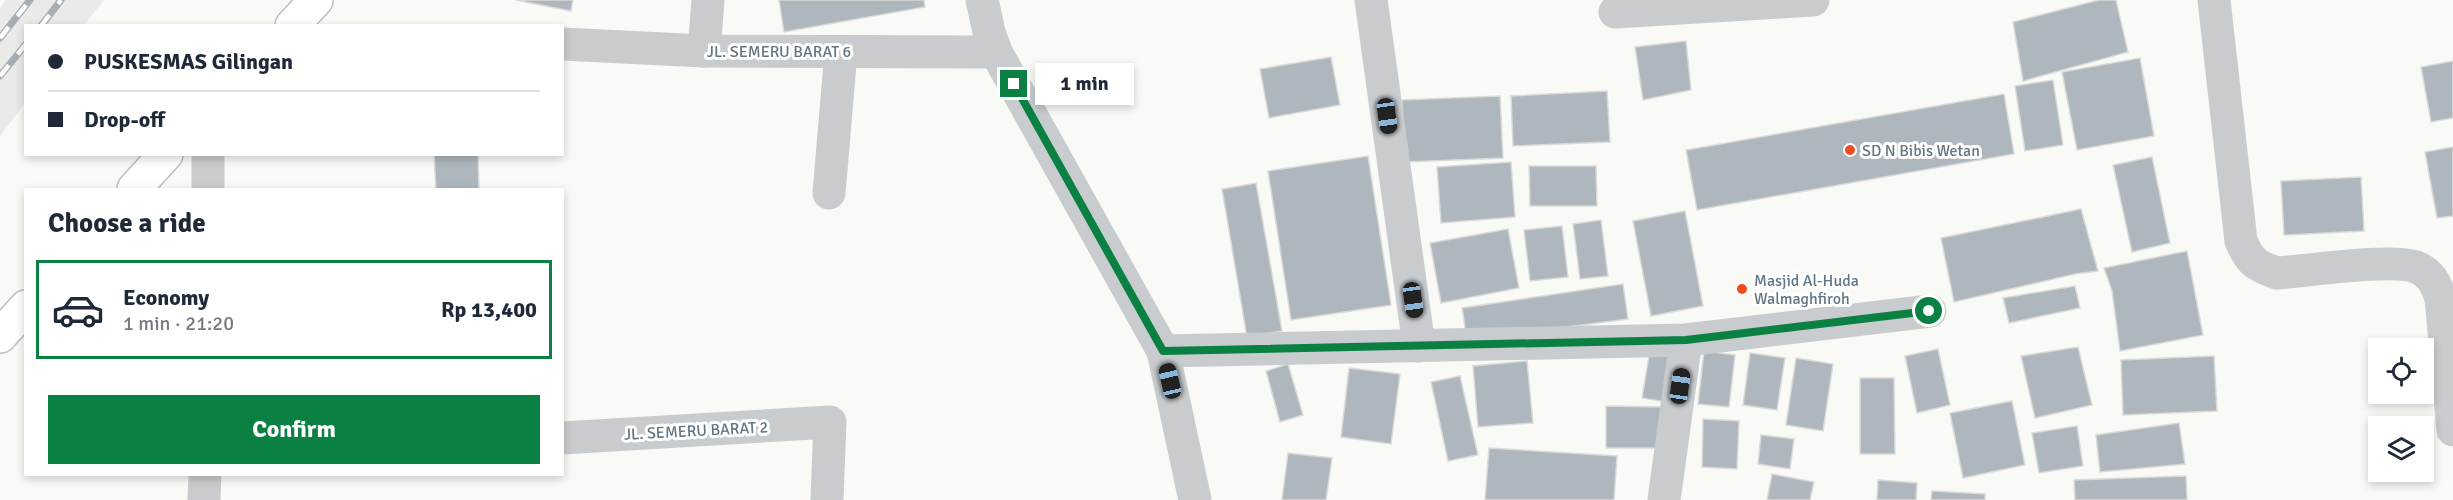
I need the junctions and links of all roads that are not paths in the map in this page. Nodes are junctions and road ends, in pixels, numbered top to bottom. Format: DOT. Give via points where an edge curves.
graph roads {
  1 [pos="316,0"];
  2 [pos="708,0"];
  3 [pos="982,0"];
  4 [pos="1371,0"];
  5 [pos="1813,0"];
  6 [pos="2214,0"];
  7 [pos="1615,12"];
  8 [pos="294,24"];
  9 [pos="564,44"];
  10 [pos="704,51"];
  11 [pos="841,52"];
  12 [pos="996,52"];
  13 [pos="164,156"];
  14 [pos="208,156"];
  15 [pos="135,188"];
  16 [pos="208,188"];
  17 [pos="830,193"];
  18 [pos="24,309"];
  19 [pos="1929,311"];
  20 [pos="0,336"];
  21 [pos="1686,340"];
  22 [pos="1419,346"];
  23 [pos="1163,351"];
  24 [pos="2453,430"];
  25 [pos="564,438"];
  26 [pos="205,476"];
  27 [pos="204,500"];
  28 [pos="827,500"];
  29 [pos="1195,500"];
  30 [pos="1664,500"];
  1 -- 8 [label="main road"];
  2 -- 10 [label="street"];
  3 -- 12 [label="street"];
  4 -- 22 [label="street"];
  5 -- 7 [label="street"];
  6 -- 24 [label="street" via="2241,241 2248,258 2277,273 2401,263 2427,274 2436,283 2441,298"];
  9 -- 10 [label="street, JL. SEMERU BARAT 6"];
  10 -- 11 [label="street, JL. SEMERU BARAT 6"];
  11 -- 12 [label="street, JL. SEMERU BARAT 6"];
  11 -- 17 [label="street"];
  12 -- 23 [label="street"];
  13 -- 15 [label="main road"];
  14 -- 16 [label="street"];
  18 -- 20 [label="main road"];
  19 -- 21 [label="street"];
  21 -- 22 [label="street"];
  21 -- 30 [label="street"];
  22 -- 23 [label="street"];
  23 -- 29 [label="street"];
  25 -- 28 [label="street, JL. SEMERU BARAT 2" via="830,422"];
  26 -- 27 [label="street"];
}
